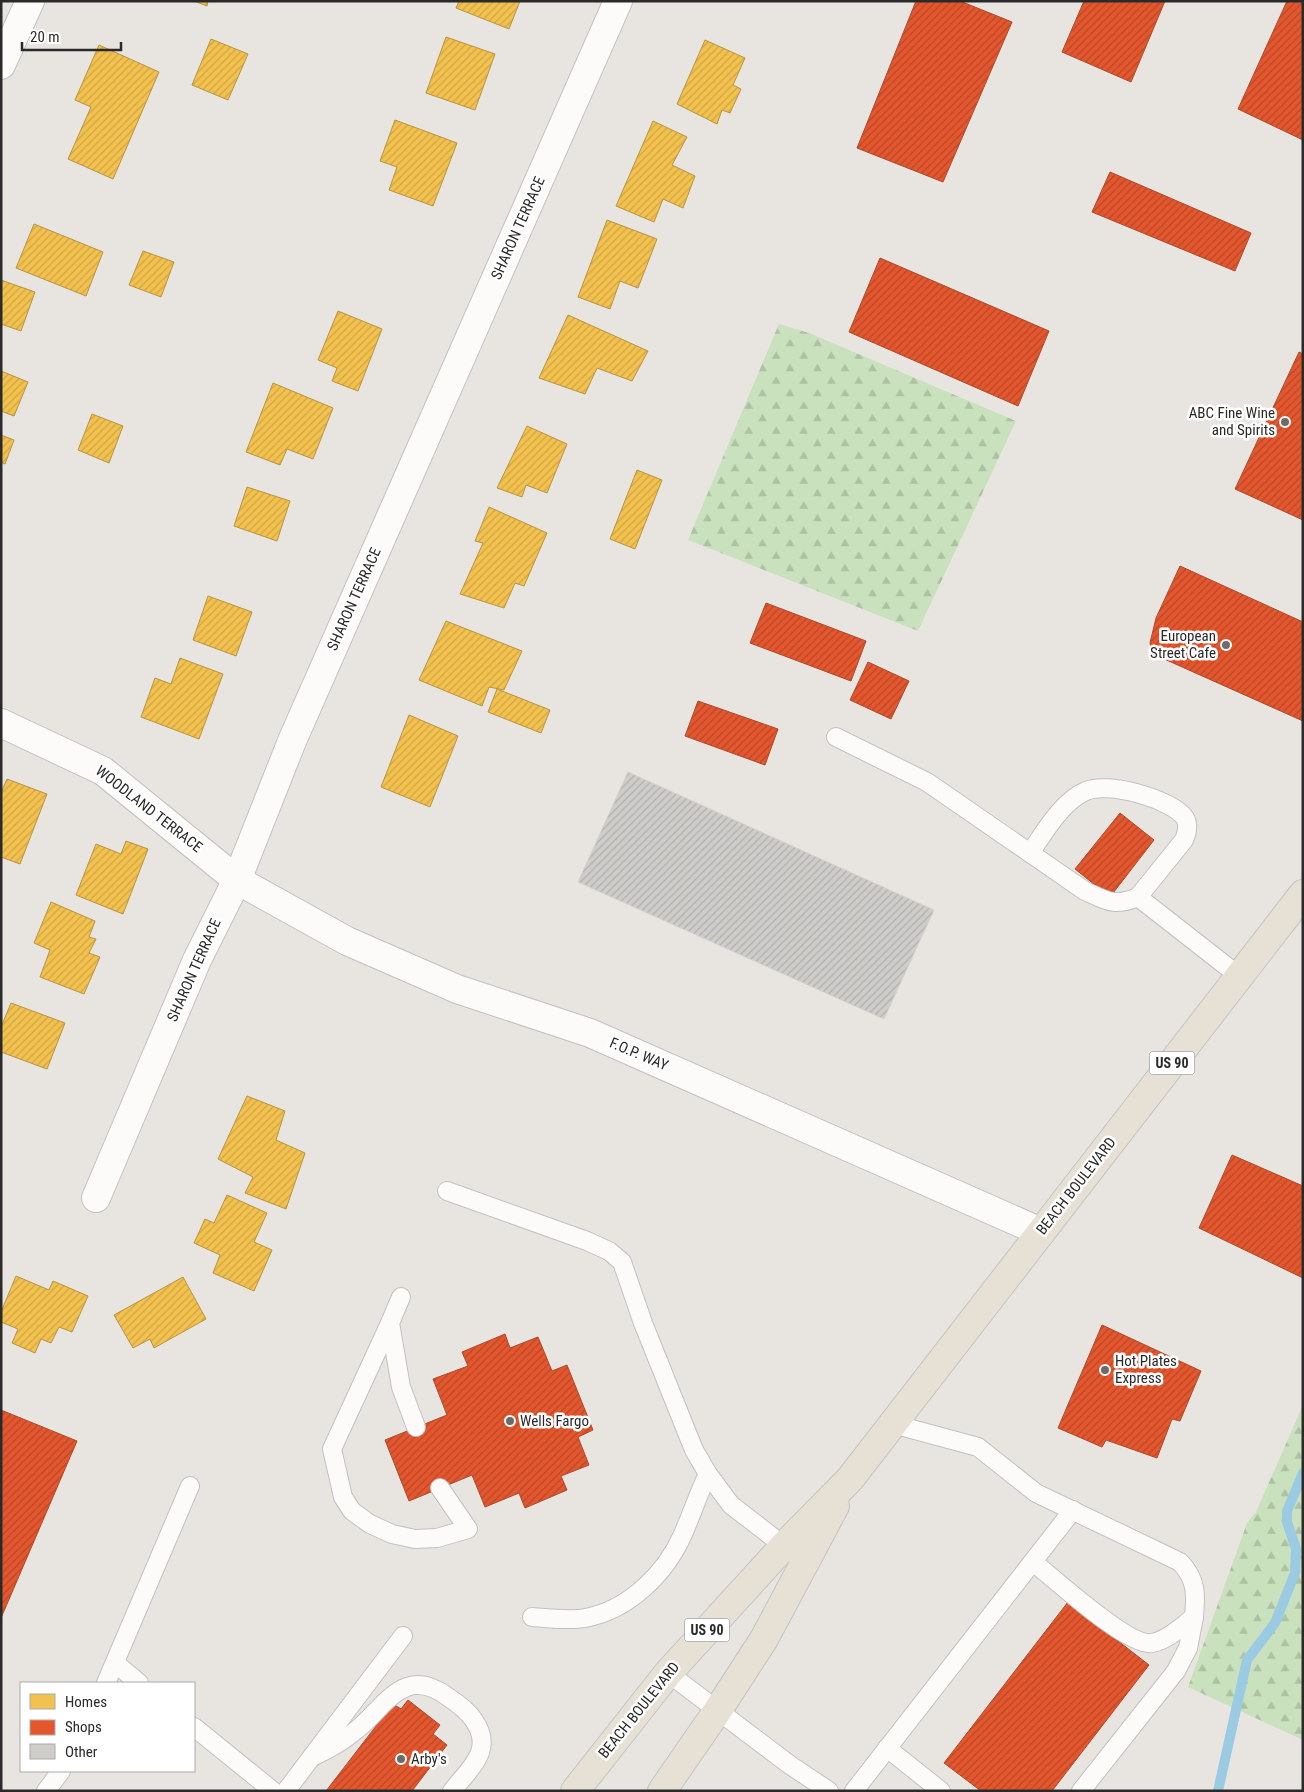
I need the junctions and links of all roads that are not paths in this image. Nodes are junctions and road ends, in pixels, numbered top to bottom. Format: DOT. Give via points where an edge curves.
graph roads {
  1 [pos="30,1"];
  2 [pos="618,1"];
  3 [pos="1,65"];
  4 [pos="1,723"];
  5 [pos="836,737"];
  6 [pos="1030,853"];
  7 [pos="237,880"];
  8 [pos="1303,894"];
  9 [pos="1138,898"];
  10 [pos="1239,976"];
  11 [pos="447,1191"];
  12 [pos="96,1198"];
  13 [pos="1040,1232"];
  14 [pos="401,1297"];
  15 [pos="390,1323"];
  16 [pos="893,1424"];
  17 [pos="416,1427"];
  18 [pos="708,1474"];
  19 [pos="190,1486"];
  20 [pos="440,1488"];
  21 [pos="1073,1510"];
  22 [pos="794,1554"];
  23 [pos="1033,1562"];
  24 [pos="532,1617"];
  25 [pos="1194,1617"];
  26 [pos="403,1636"];
  27 [pos="114,1663"];
  28 [pos="668,1673"];
  29 [pos="106,1682"];
  30 [pos="138,1682"];
  31 [pos="718,1710"];
  32 [pos="195,1728"];
  33 [pos="887,1748"];
  34 [pos="312,1757"];
  35 [pos="60,1772"];
  36 [pos="857,1790"];
  37 [pos="46,1791"];
  38 [pos="272,1791"];
  39 [pos="286,1791"];
  40 [pos="452,1791"];
  41 [pos="575,1791"];
  42 [pos="662,1791"];
  43 [pos="829,1791"];
  44 [pos="941,1791"];
  45 [pos="1081,1791"];
  1 -- 3 [label="street"];
  2 -- 7 [label="street, SHARON TERRACE" via="292,741"];
  4 -- 7 [label="street, WOODLAND TERRACE" via="103,771"];
  5 -- 6 [label="lane" via="927,782"];
  6 -- 9 [label="lane" via="1085,891 1113,903"];
  6 -- 9 [label="lane" via="1057,814 1084,791 1098,787 1125,789 1171,807 1185,818 1188,830 1184,840"];
  7 -- 12 [label="street, SHARON TERRACE" via="197,960"];
  7 -- 13 [label="street, F.O.P. WAY" via="347,941 432,980 590,1033"];
  8 -- 10 [label="highway, BEACH BOULEVARD / US 90"];
  9 -- 10 [label="lane"];
  10 -- 13 [label="highway, BEACH BOULEVARD / US 90"];
  11 -- 18 [label="lane" via="587,1241 609,1251 622,1262 690,1441"];
  13 -- 16 [label="highway, BEACH BOULEVARD / US 90"];
  14 -- 15 [label="lane"];
  15 -- 17 [label="lane" via="401,1387"];
  15 -- 20 [label="lane" via="332,1449 342,1497 352,1511 392,1534 415,1539 438,1538 468,1529"];
  16 -- 21 [label="lane" via="978,1447 1036,1493"];
  16 -- 22 [label="highway, BEACH BOULEVARD / US 90"];
  18 -- 22 [label="lane" via="731,1505"];
  18 -- 24 [label="lane" via="670,1559 635,1595 605,1612 586,1618"];
  19 -- 27 [label="lane"];
  21 -- 23 [label="lane"];
  21 -- 25 [label="lane" via="1180,1562 1188,1570 1196,1591"];
  22 -- 28 [label="highway, BEACH BOULEVARD / US 90"];
  22 -- 31 [label="highway, BEACH BOULEVARD / US 90" via="764,1639"];
  23 -- 25 [label="lane" via="1113,1626 1136,1639 1151,1643 1174,1633"];
  23 -- 33 [label="lane"];
  25 -- 45 [label="lane" via="1188,1648 1176,1670"];
  26 -- 34 [label="lane"];
  27 -- 29 [label="lane"];
  27 -- 30 [label="lane"];
  28 -- 31 [label="lane"];
  28 -- 41 [label="highway, BEACH BOULEVARD / US 90"];
  31 -- 42 [label="highway, BEACH BOULEVARD / US 90"];
  31 -- 43 [label="lane"];
  32 -- 38 [label="lane"];
  33 -- 36 [label="lane"];
  33 -- 44 [label="lane"];
  34 -- 39 [label="lane"];
  34 -- 40 [label="lane" via="342,1741 400,1689 417,1685 435,1688 470,1714 484,1742 478,1759"];
  35 -- 37 [label="lane"];
}
